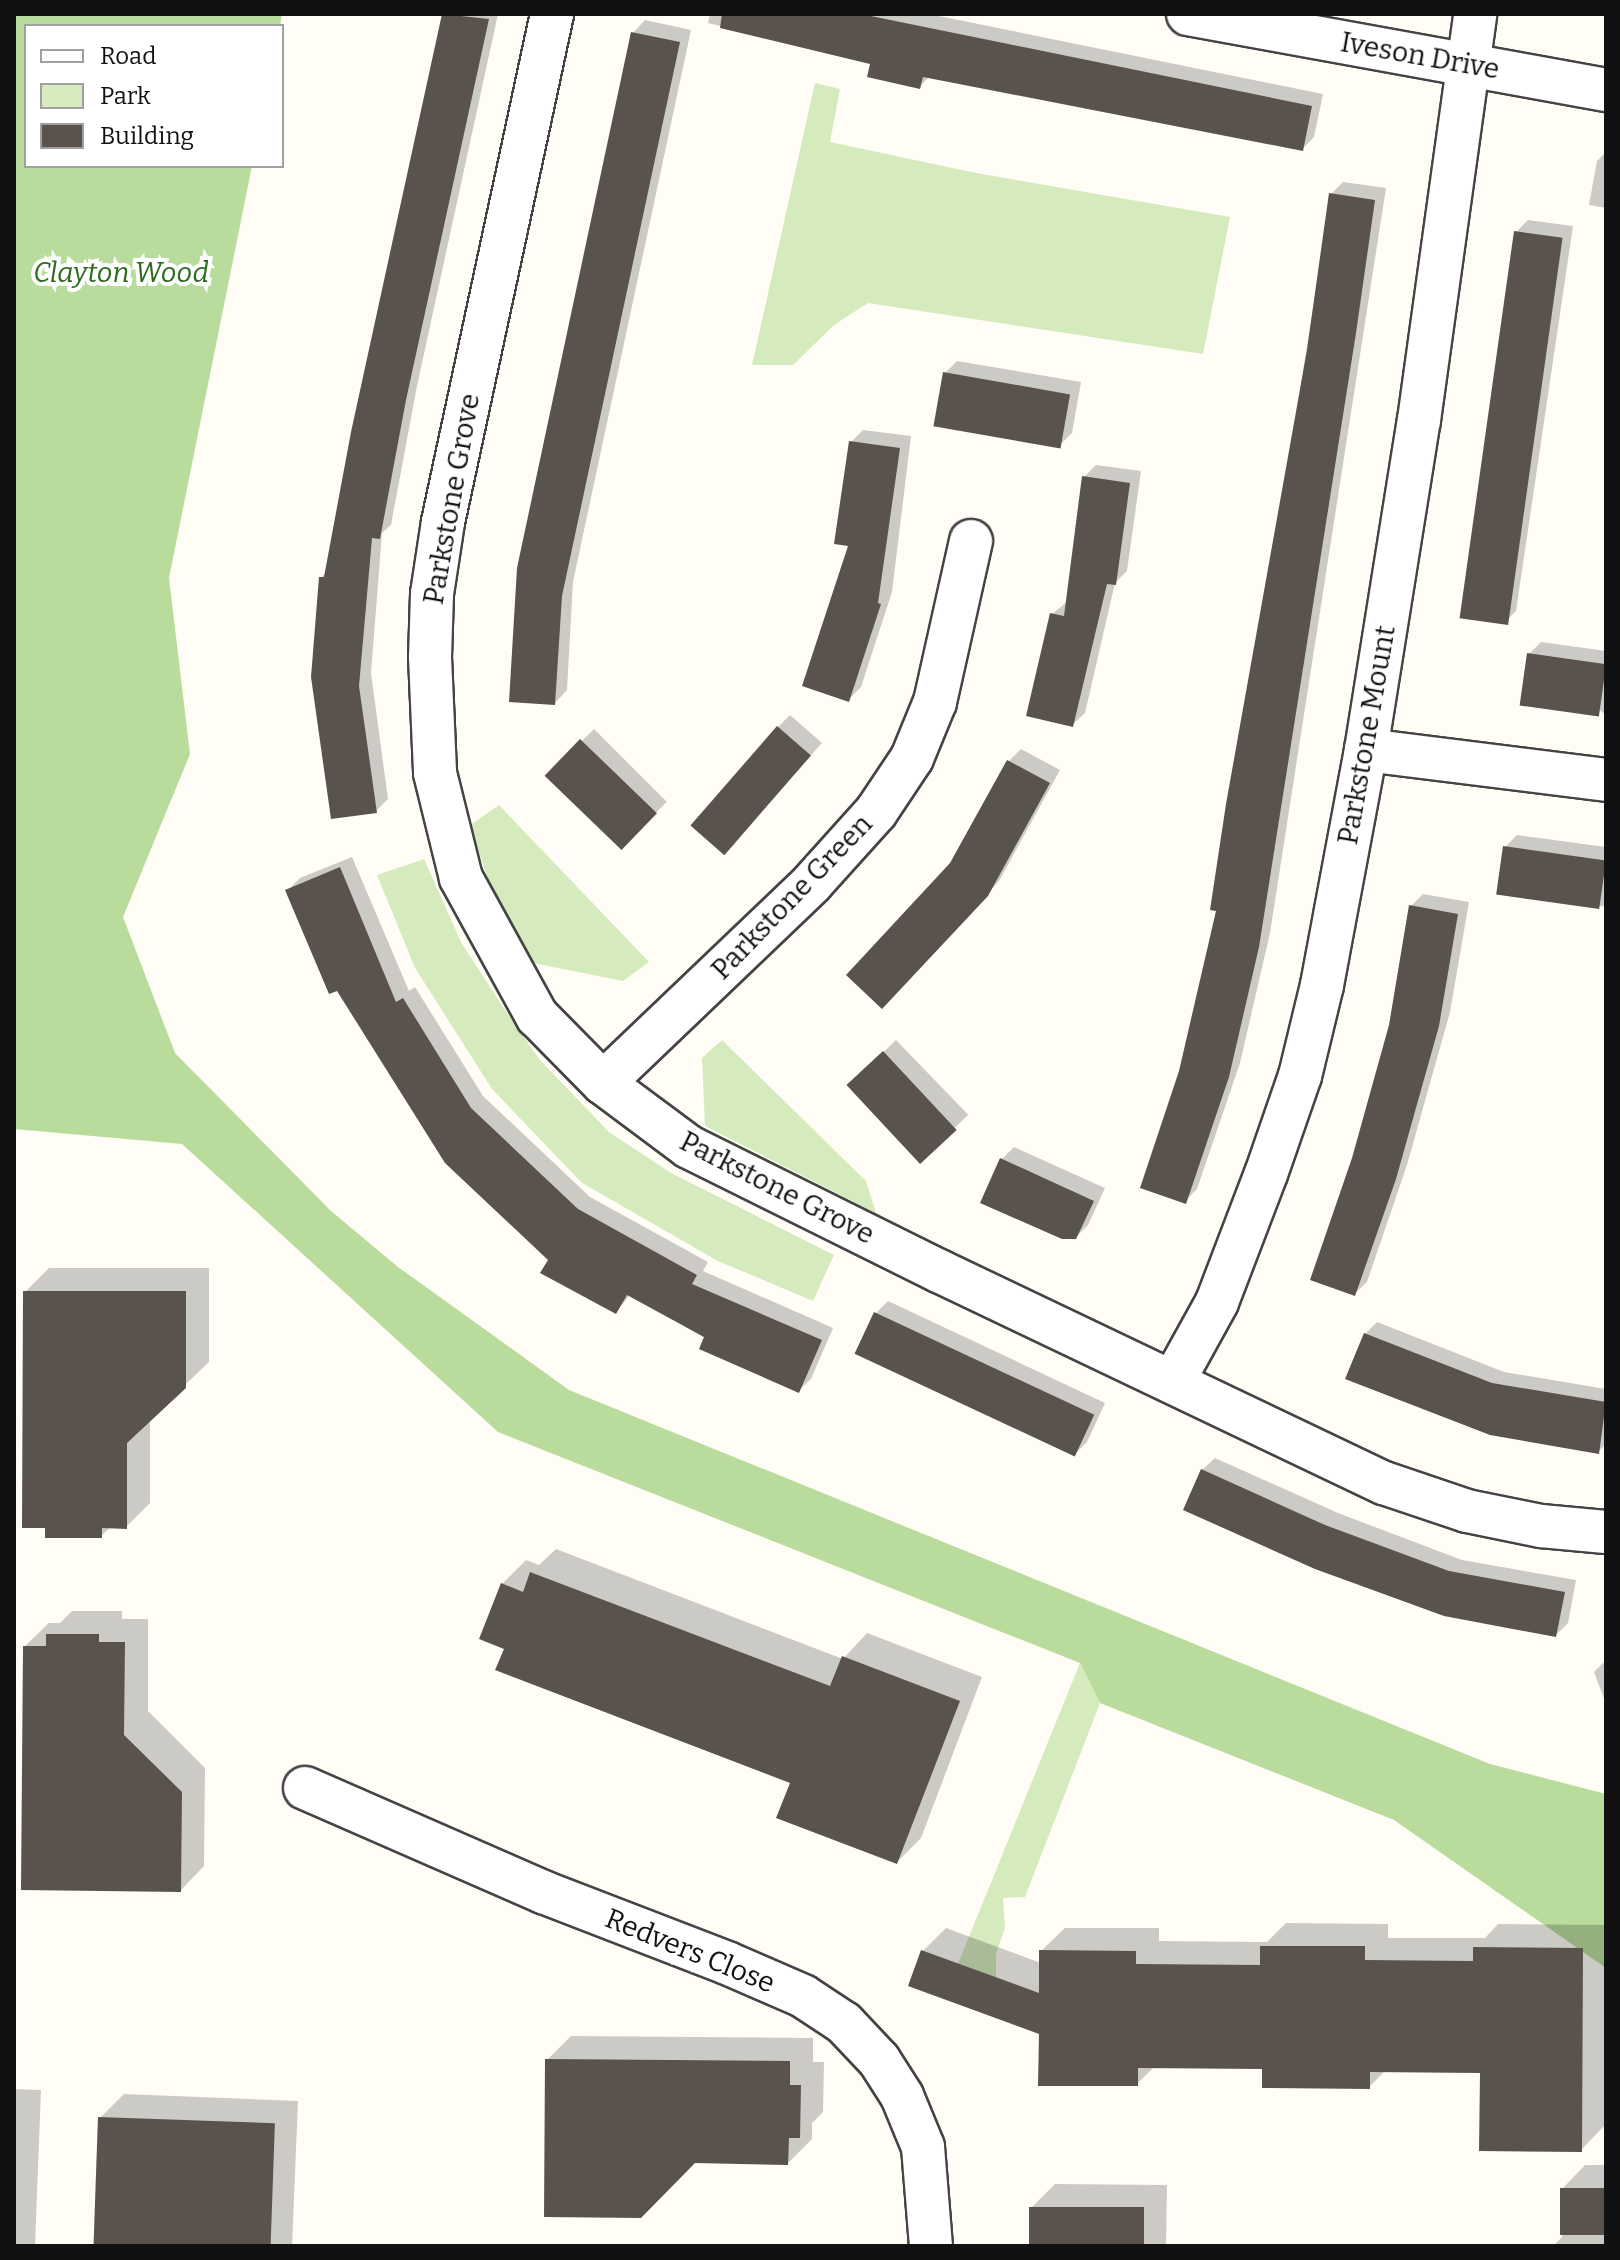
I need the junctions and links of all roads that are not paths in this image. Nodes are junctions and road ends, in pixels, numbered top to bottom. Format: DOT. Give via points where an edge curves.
graph roads {
  1 [pos="552,14"];
  2 [pos="1188,14"];
  3 [pos="1475,14"];
  4 [pos="1470,65"];
  5 [pos="1606,90"];
  6 [pos="971,541"];
  7 [pos="1366,750"];
  8 [pos="1606,780"];
  9 [pos="603,1083"];
  10 [pos="1174,1380"];
  11 [pos="1606,1532"];
  12 [pos="305,1788"];
  13 [pos="931,2246"];
  1 -- 9 [label="street, Parkstone Grove" via="443,522 431,625 435,773 461,878 537,1016"];
  2 -- 4 [label="street, Iveson Drive"];
  3 -- 4 [label="street, Parkstone Mount"];
  4 -- 5 [label="street, Iveson Drive"];
  4 -- 7 [label="street, Parkstone Mount"];
  6 -- 9 [label="street, Parkstone Green" via="935,702 912,758 876,812 812,883"];
  7 -- 8 [label="street"];
  7 -- 10 [label="street, Parkstone Mount" via="1300,1076 1217,1302"];
  9 -- 10 [label="street, Parkstone Grove" via="689,1147"];
  10 -- 11 [label="street, Parkstone Grove" via="1384,1483 1467,1511"];
  12 -- 13 [label="street, Redvers Close" via="543,1892 803,1996 844,2023 879,2060 923,2147"];
}
